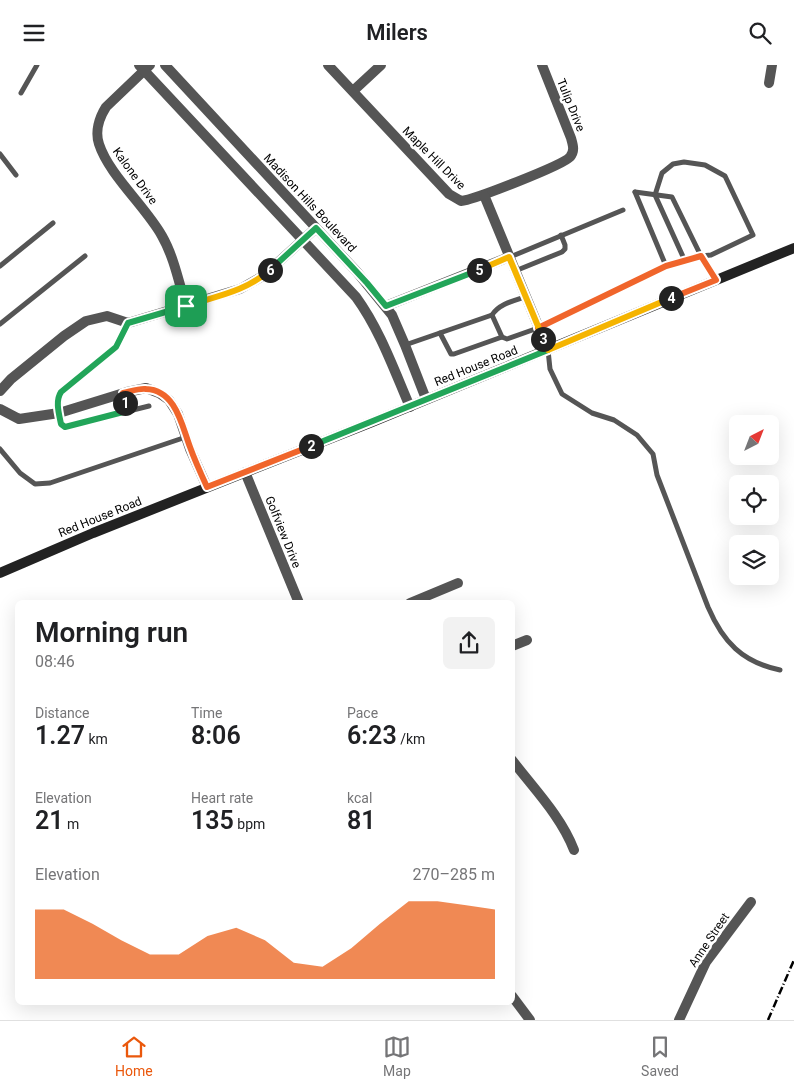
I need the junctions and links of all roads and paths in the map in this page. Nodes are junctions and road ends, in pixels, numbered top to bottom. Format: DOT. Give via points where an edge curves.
graph roads {
  1 [pos="37,65"];
  2 [pos="165,65"];
  3 [pos="328,65"];
  4 [pos="381,65"];
  5 [pos="542,65"];
  6 [pos="772,65"];
  7 [pos="145,67"];
  8 [pos="769,83"];
  9 [pos="353,91"];
  10 [pos="21,93"];
  11 [pos="0,154"];
  12 [pos="572,155"];
  13 [pos="16,175"];
  14 [pos="484,195"];
  15 [pos="655,195"];
  16 [pos="623,211"];
  17 [pos="52,223"];
  18 [pos="309,234"];
  19 [pos="561,235"];
  20 [pos="794,248"];
  21 [pos="85,256"];
  22 [pos="701,256"];
  23 [pos="509,257"];
  24 [pos="685,261"];
  25 [pos="0,266"];
  26 [pos="666,266"];
  27 [pos="515,271"];
  28 [pos="716,280"];
  29 [pos="525,297"];
  30 [pos="186,306"];
  31 [pos="386,306"];
  32 [pos="492,315"];
  33 [pos="128,323"];
  34 [pos="0,324"];
  35 [pos="538,328"];
  36 [pos="440,333"];
  37 [pos="502,337"];
  38 [pos="405,345"];
  39 [pos="548,350"];
  40 [pos="0,391"];
  41 [pos="123,393"];
  42 [pos="426,399"];
  43 [pos="150,406"];
  44 [pos="410,407"];
  45 [pos="0,409"];
  46 [pos="127,411"];
  47 [pos="58,413"];
  48 [pos="186,437"];
  49 [pos="0,449"];
  50 [pos="245,472"];
  51 [pos="207,487"];
  52 [pos="0,573"];
  53 [pos="458,583"];
  54 [pos="298,600"];
  55 [pos="417,600"];
  56 [pos="527,640"];
  57 [pos="515,645"];
  58 [pos="780,670"];
  59 [pos="515,764"];
  60 [pos="574,849"];
  61 [pos="751,902"];
  62 [pos="515,1000"];
  63 [pos="530,1020"];
  64 [pos="678,1020"];
  1 -- 10 [label="lane"];
  2 -- 18 [label="street, Madison Hills Boulevard"];
  3 -- 9 [label="street, Maple Hill Drive"];
  4 -- 9 [label="street"];
  5 -- 12 [label="street, Tulip Drive" via="571,138"];
  6 -- 8 [label="street"];
  7 -- 18 [label="street, Madison Hills Boulevard"];
  7 -- 30 [label="street, Kalone Drive" via="101,115 99,143 110,164 164,239"];
  9 -- 14 [label="street, Maple Hill Drive" via="455,199 468,201"];
  11 -- 13 [label="lane"];
  12 -- 14 [label="street, Maple Hill Drive"];
  14 -- 23 [label="street"];
  15 -- 22 [label="lane" via="672,197"];
  15 -- 22 [label="lane" via="662,173 672,164 684,161 705,165 725,176 753,235 711,255"];
  15 -- 24 [label="lane"];
  15 -- 26 [label="lane" via="635,192"];
  16 -- 19 [label="lane"];
  17 -- 25 [label="lane"];
  18 -- 30 [label="street" via="249,285"];
  18 -- 31 [label="street, Madison Hills Boulevard" via="367,283"];
  18 -- 44 [label="street, Madison Hills Boulevard" via="367,313"];
  19 -- 23 [label="lane"];
  19 -- 27 [label="lane" via="565,245 562,252"];
  20 -- 28 [label="main road, Red House Road"];
  21 -- 34 [label="lane"];
  22 -- 24 [label="lane"];
  22 -- 28 [label="lane"];
  23 -- 27 [label="street"];
  23 -- 31 [label="street"];
  24 -- 26 [label="lane"];
  26 -- 35 [label="lane"];
  27 -- 29 [label="street"];
  28 -- 39 [label="main road, Red House Road"];
  29 -- 32 [label="lane" via="504,305"];
  29 -- 35 [label="street"];
  30 -- 33 [label="street"];
  31 -- 38 [label="street, Madison Hills Boulevard"];
  32 -- 36 [label="lane"];
  32 -- 37 [label="lane"];
  33 -- 40 [label="street" via="107,317 86,321"];
  33 -- 47 [label="lane" via="116,347 61,392"];
  35 -- 37 [label="lane" via="507,339"];
  35 -- 39 [label="street"];
  36 -- 37 [label="lane" via="454,355"];
  36 -- 38 [label="lane"];
  38 -- 42 [label="street, Madison Hills Boulevard"];
  39 -- 42 [label="main road, Red House Road"];
  39 -- 58 [label="lane" via="550,369 562,394 637,435 653,454 657,475 708,607 726,641 751,661"];
  41 -- 46 [label="lane"];
  41 -- 47 [label="street"];
  41 -- 48 [label="street" via="146,389 159,393 174,406"];
  42 -- 44 [label="main road, Red House Road"];
  43 -- 46 [label="lane"];
  44 -- 50 [label="main road, Red House Road"];
  45 -- 47 [label="street" via="19,419"];
  46 -- 47 [label="lane" via="65,427"];
  48 -- 49 [label="lane" via="50,483 35,484 20,473"];
  48 -- 51 [label="street"];
  50 -- 51 [label="main road, Red House Road"];
  50 -- 54 [label="street, Golfview Drive"];
  51 -- 52 [label="main road, Red House Road"];
  53 -- 55 [label="street"];
  56 -- 57 [label="street"];
  59 -- 60 [label="street" via="557,818"];
  61 -- 64 [label="street, Anne Street" via="706,962"];
  62 -- 63 [label="street"];
}
